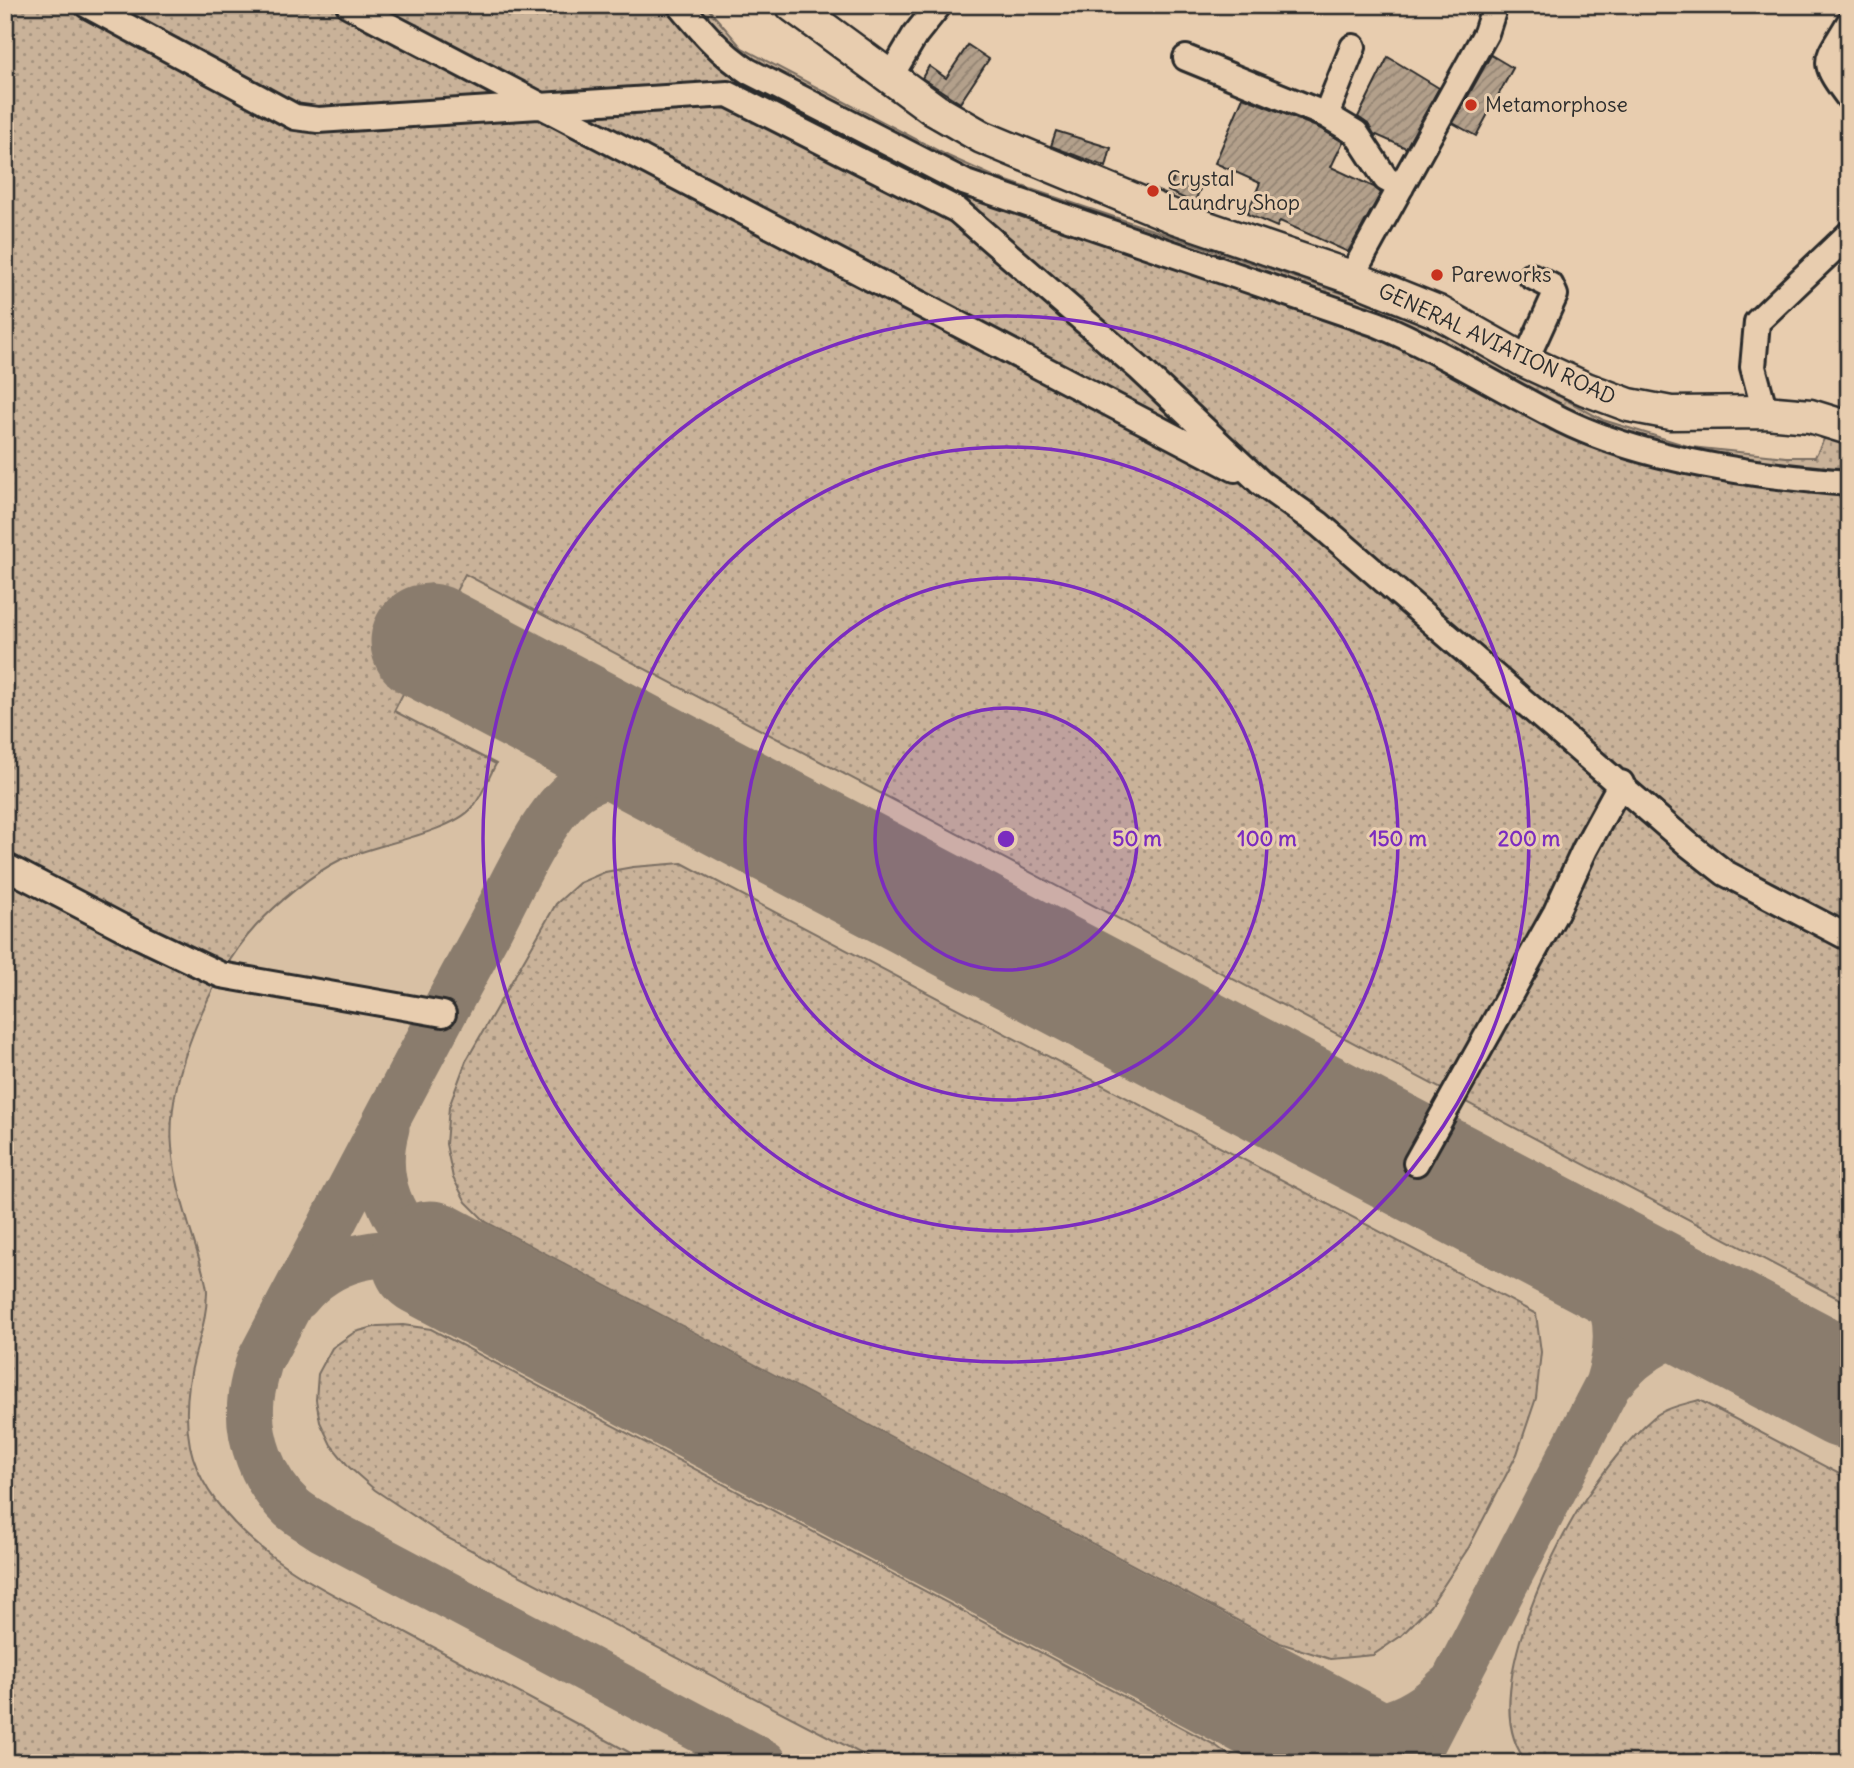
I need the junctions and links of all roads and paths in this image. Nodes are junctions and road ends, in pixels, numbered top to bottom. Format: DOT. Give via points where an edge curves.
graph roads {
  1 [pos="87,5"];
  2 [pos="349,5"];
  3 [pos="680,5"];
  4 [pos="792,5"];
  5 [pos="939,5"];
  6 [pos="1495,5"];
  7 [pos="1849,23"];
  8 [pos="1353,47"];
  9 [pos="1186,58"];
  10 [pos="890,77"];
  11 [pos="1849,97"];
  12 [pos="542,106"];
  13 [pos="1326,115"];
  14 [pos="1401,187"];
  15 [pos="1849,234"];
  16 [pos="1531,276"];
  17 [pos="1351,277"];
  18 [pos="1525,361"];
  19 [pos="1765,412"];
  20 [pos="1849,428"];
  21 [pos="1261,483"];
  22 [pos="1849,483"];
  23 [pos="1621,783"];
  24 [pos="5,866"];
  25 [pos="1849,938"];
  26 [pos="443,1014"];
  27 [pos="1416,1163"];
  1 -- 12 [label="street" via="295,117 318,120"];
  2 -- 12 [label="street"];
  3 -- 22 [label="street" via="730,60 966,183 1388,329 1564,421 1602,436 1710,465"];
  4 -- 10 [label="main road, GENERAL AVIATION ROAD"];
  5 -- 10 [label="street"];
  6 -- 14 [label="street" via="1486,33"];
  7 -- 11 [label="street" via="1828,58 1828,66"];
  8 -- 13 [label="street"];
  9 -- 13 [label="street"];
  10 -- 17 [label="main road, GENERAL AVIATION ROAD" via="934,110 982,137 1175,217"];
  12 -- 21 [label="street"];
  12 -- 21 [label="street" via="728,94 957,209 1140,369"];
  13 -- 14 [label="street" via="1356,133 1386,179"];
  14 -- 17 [label="street"];
  15 -- 19 [label="street" via="1757,322 1753,367"];
  16 -- 18 [label="street" via="1551,286 1555,295"];
  17 -- 18 [label="main road, GENERAL AVIATION ROAD" via="1438,312"];
  18 -- 19 [label="main road, GENERAL AVIATION ROAD" via="1629,405 1671,413"];
  19 -- 20 [label="main road, GENERAL AVIATION ROAD" via="1810,416"];
  21 -- 23 [label="street" via="1319,524"];
  23 -- 25 [label="street" via="1725,873"];
  23 -- 27 [label="street" via="1550,923"];
  24 -- 26 [label="street" via="221,975"];
}
